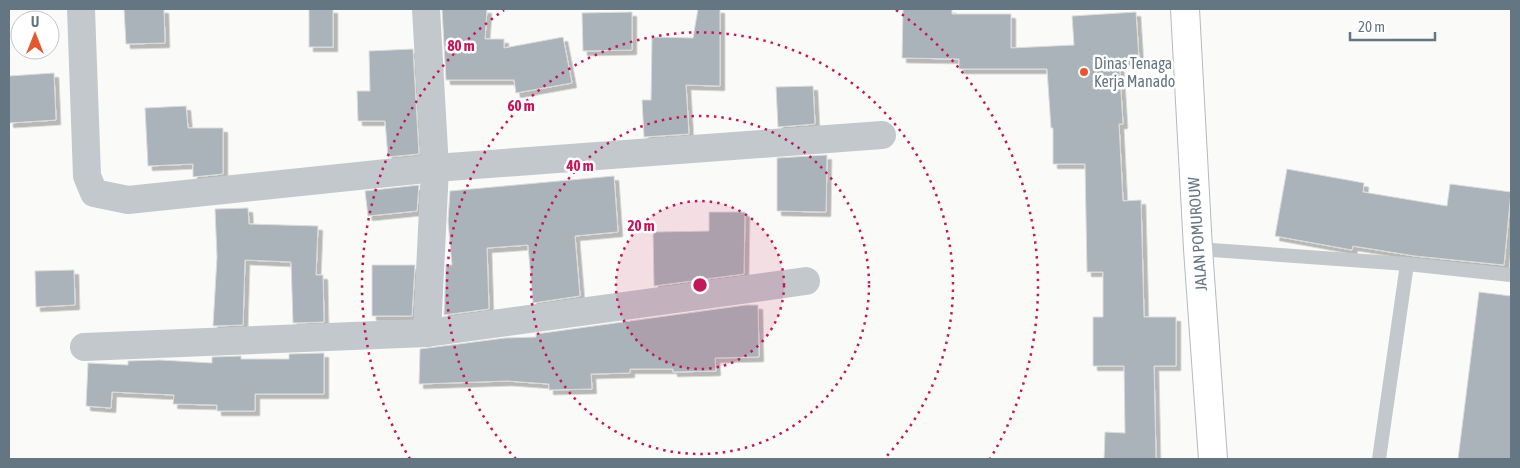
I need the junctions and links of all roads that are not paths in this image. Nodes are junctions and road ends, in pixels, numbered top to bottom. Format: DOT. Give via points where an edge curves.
graph roads {
  1 [pos="81,9"];
  2 [pos="426,9"];
  3 [pos="1185,9"];
  4 [pos="882,135"];
  5 [pos="435,168"];
  6 [pos="1198,249"];
  7 [pos="1407,264"];
  8 [pos="1511,275"];
  9 [pos="806,280"];
  10 [pos="427,333"];
  11 [pos="84,347"];
  12 [pos="1213,459"];
  13 [pos="1380,459"];
  1 -- 5 [label="street" via="87,176 94,193 128,200"];
  2 -- 5 [label="street"];
  3 -- 6 [label="main road, JALAN POMUROUW"];
  4 -- 5 [label="street"];
  5 -- 10 [label="street"];
  6 -- 7 [label="lane"];
  6 -- 12 [label="main road, JALAN POMUROUW"];
  7 -- 8 [label="lane"];
  7 -- 13 [label="lane"];
  9 -- 10 [label="street"];
  10 -- 11 [label="street"];
}
